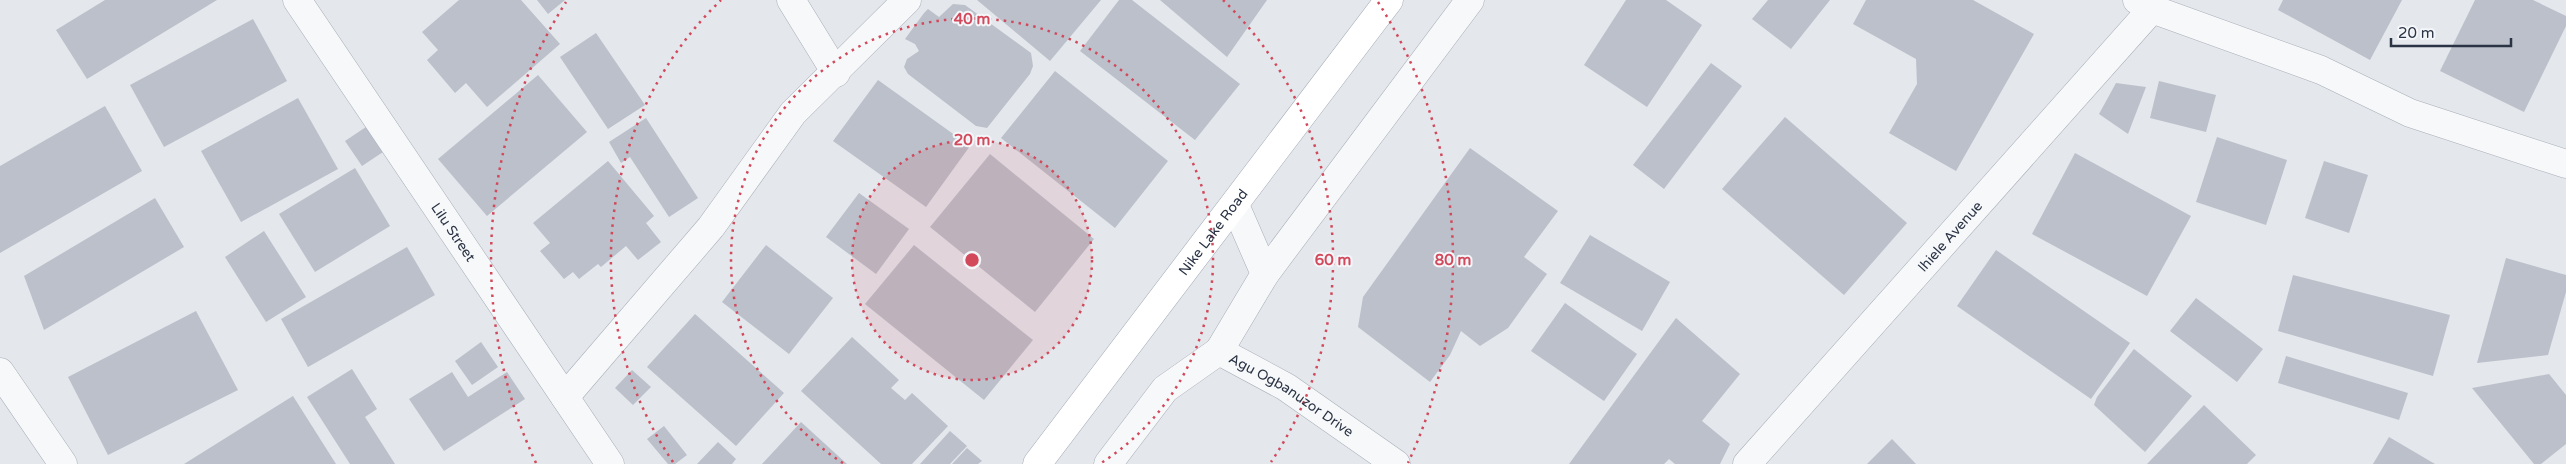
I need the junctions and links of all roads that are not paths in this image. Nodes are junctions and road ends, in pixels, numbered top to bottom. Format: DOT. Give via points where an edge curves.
graph roads {
  1 [pos="297,0"];
  2 [pos="791,0"];
  3 [pos="907,0"];
  4 [pos="1389,0"];
  5 [pos="1470,0"];
  6 [pos="2145,4"];
  7 [pos="836,73"];
  8 [pos="2566,164"];
  9 [pos="1235,205"];
  10 [pos="1265,274"];
  11 [pos="1219,351"];
  12 [pos="1,375"];
  13 [pos="565,397"];
  14 [pos="63,464"];
  15 [pos="610,464"];
  16 [pos="1038,464"];
  17 [pos="1108,464"];
  18 [pos="1396,464"];
  19 [pos="1747,464"];
  1 -- 13 [label="street, Lilu Street"];
  2 -- 7 [label="street"];
  3 -- 7 [label="street"];
  4 -- 9 [label="main road, Nike Lake Road"];
  5 -- 10 [label="street"];
  6 -- 8 [label="street" via="2321,70 2410,114"];
  6 -- 19 [label="street, Ihiele Avenue"];
  7 -- 13 [label="street" via="793,113 711,226"];
  9 -- 10 [label="street"];
  9 -- 16 [label="main road, Nike Lake Road"];
  10 -- 11 [label="street"];
  11 -- 17 [label="street, Agu Ogbanuzor Drive" via="1165,389"];
  11 -- 18 [label="street, Agu Ogbanuzor Drive" via="1286,387"];
  12 -- 14 [label="street"];
  13 -- 15 [label="street, Lilu Street"];
}
